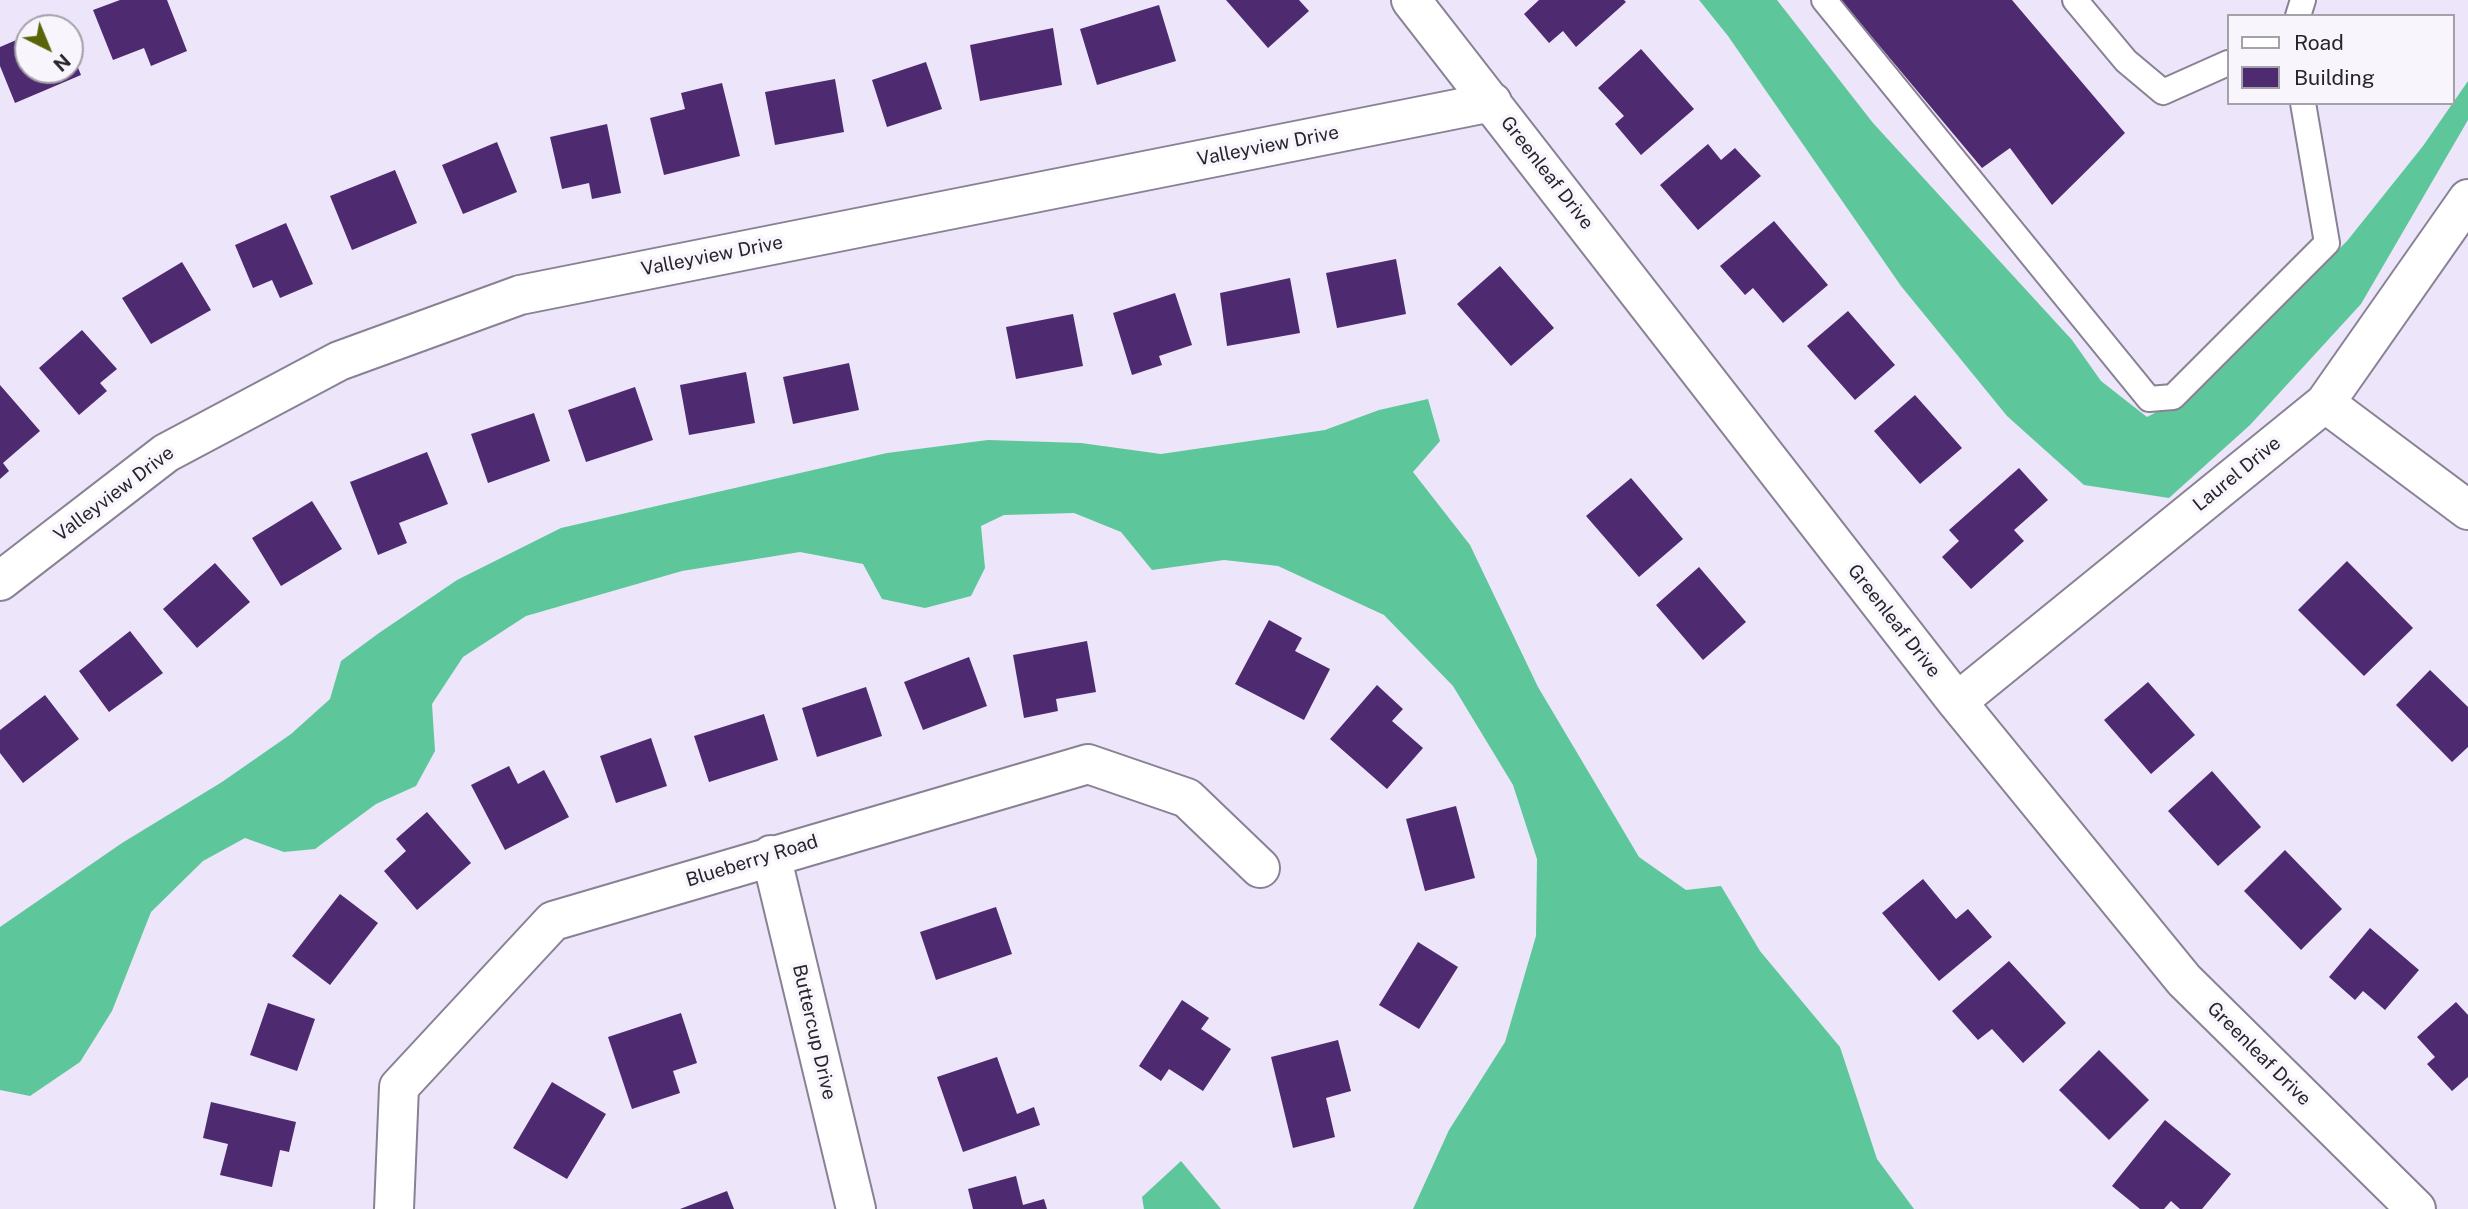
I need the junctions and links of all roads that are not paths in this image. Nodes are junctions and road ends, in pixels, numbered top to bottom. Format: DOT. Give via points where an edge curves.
graph roads {
  1 [pos="1410,0"];
  2 [pos="1824,0"];
  3 [pos="2075,0"];
  4 [pos="2226,65"];
  5 [pos="1492,102"];
  6 [pos="2303,105"];
  7 [pos="2468,199"];
  8 [pos="2325,403"];
  9 [pos="2468,510"];
  10 [pos="0,581"];
  11 [pos="1957,702"];
  12 [pos="771,855"];
  13 [pos="1260,868"];
  14 [pos="394,1209"];
  15 [pos="856,1209"];
  16 [pos="2416,1209"];
  1 -- 5 [label="street, Greenleaf Drive"];
  2 -- 6 [label="lane" via="2149,399 2173,397 2327,243"];
  3 -- 4 [label="lane" via="2126,61 2163,92"];
  5 -- 10 [label="street, Valleyview Drive" via="520,295 339,361 166,453"];
  5 -- 11 [label="street, Greenleaf Drive"];
  7 -- 8 [label="street, Laurel Drive"];
  8 -- 9 [label="street"];
  8 -- 11 [label="street, Laurel Drive"];
  11 -- 16 [label="street, Greenleaf Drive" via="2184,980"];
  12 -- 13 [label="street, Blueberry Road" via="1088,764 1187,798"];
  12 -- 14 [label="street, Blueberry Road" via="553,921 399,1087"];
  12 -- 15 [label="street, Buttercup Drive"];
}
